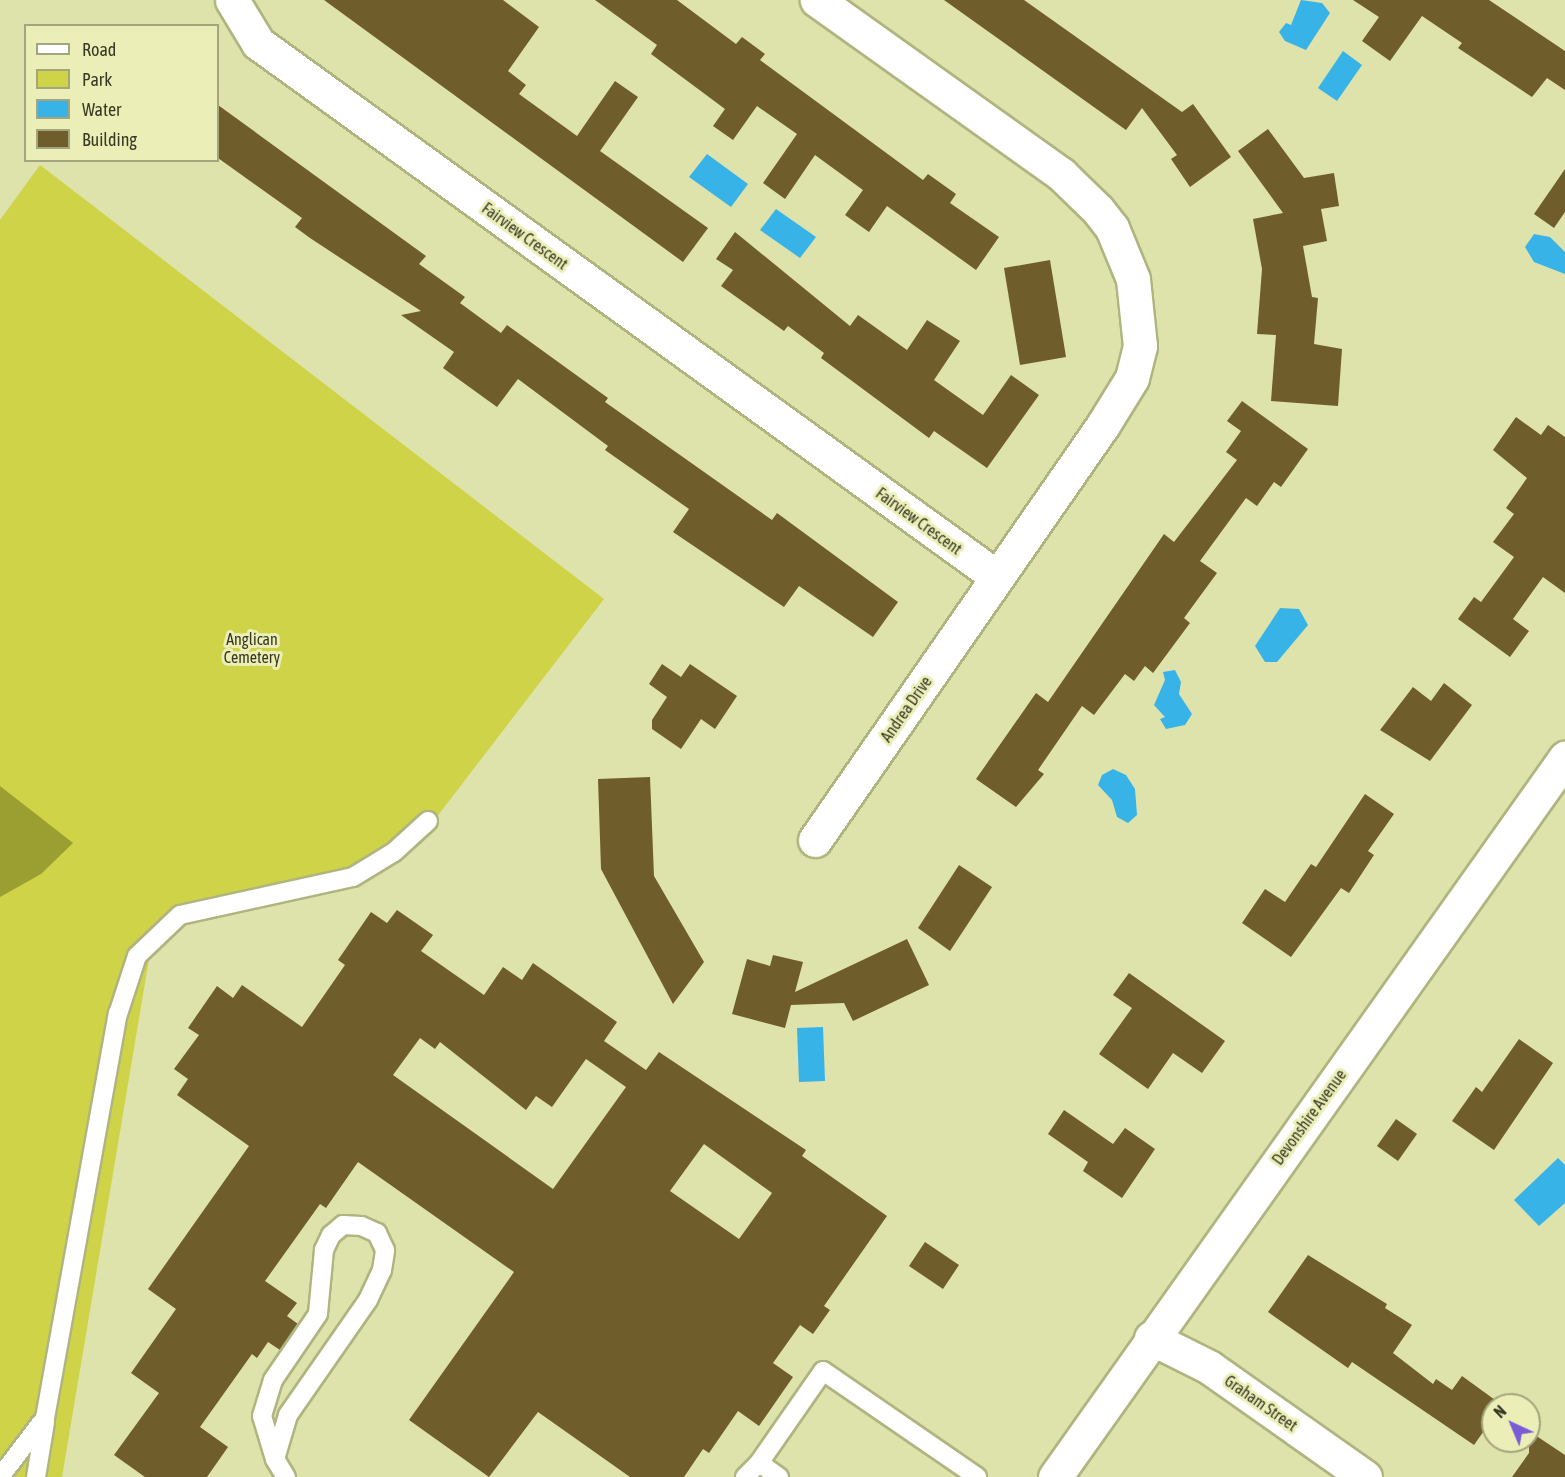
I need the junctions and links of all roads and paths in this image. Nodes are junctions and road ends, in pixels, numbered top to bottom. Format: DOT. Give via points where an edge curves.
graph roads {
  1 [pos="232,0"];
  2 [pos="817,0"];
  3 [pos="998,577"];
  4 [pos="1565,758"];
  5 [pos="428,821"];
  6 [pos="815,840"];
  7 [pos="1151,1338"];
  8 [pos="45,1418"];
  9 [pos="275,1459"];
  10 [pos="759,1463"];
  11 [pos="0,1477"];
  12 [pos="36,1477"];
  13 [pos="286,1477"];
  14 [pos="745,1477"];
  15 [pos="779,1477"];
  16 [pos="977,1477"];
  17 [pos="1055,1477"];
  18 [pos="1365,1477"];
  1 -- 3 [label="street, Fairview Crescent" via="258,43"];
  2 -- 3 [label="street" via="1061,174 1112,228 1133,279 1140,346 1132,378"];
  3 -- 6 [label="street, Andrea Drive"];
  4 -- 7 [label="street, Devonshire Avenue"];
  5 -- 8 [label="lane" via="394,852 353,877 180,915 137,956 118,1014"];
  7 -- 17 [label="street, Devonshire Avenue"];
  7 -- 18 [label="street, Graham Street" via="1209,1367"];
  8 -- 11 [label="lane"];
  8 -- 12 [label="lane"];
  9 -- 9 [label="lane" via="288,1415 368,1300 382,1270 385,1250 377,1233 361,1226 343,1225 331,1235 324,1250 318,1314 273,1380 262,1416"];
  9 -- 13 [label="lane"];
  10 -- 14 [label="lane"];
  10 -- 15 [label="lane"];
  10 -- 16 [label="lane" via="823,1371"];
}
